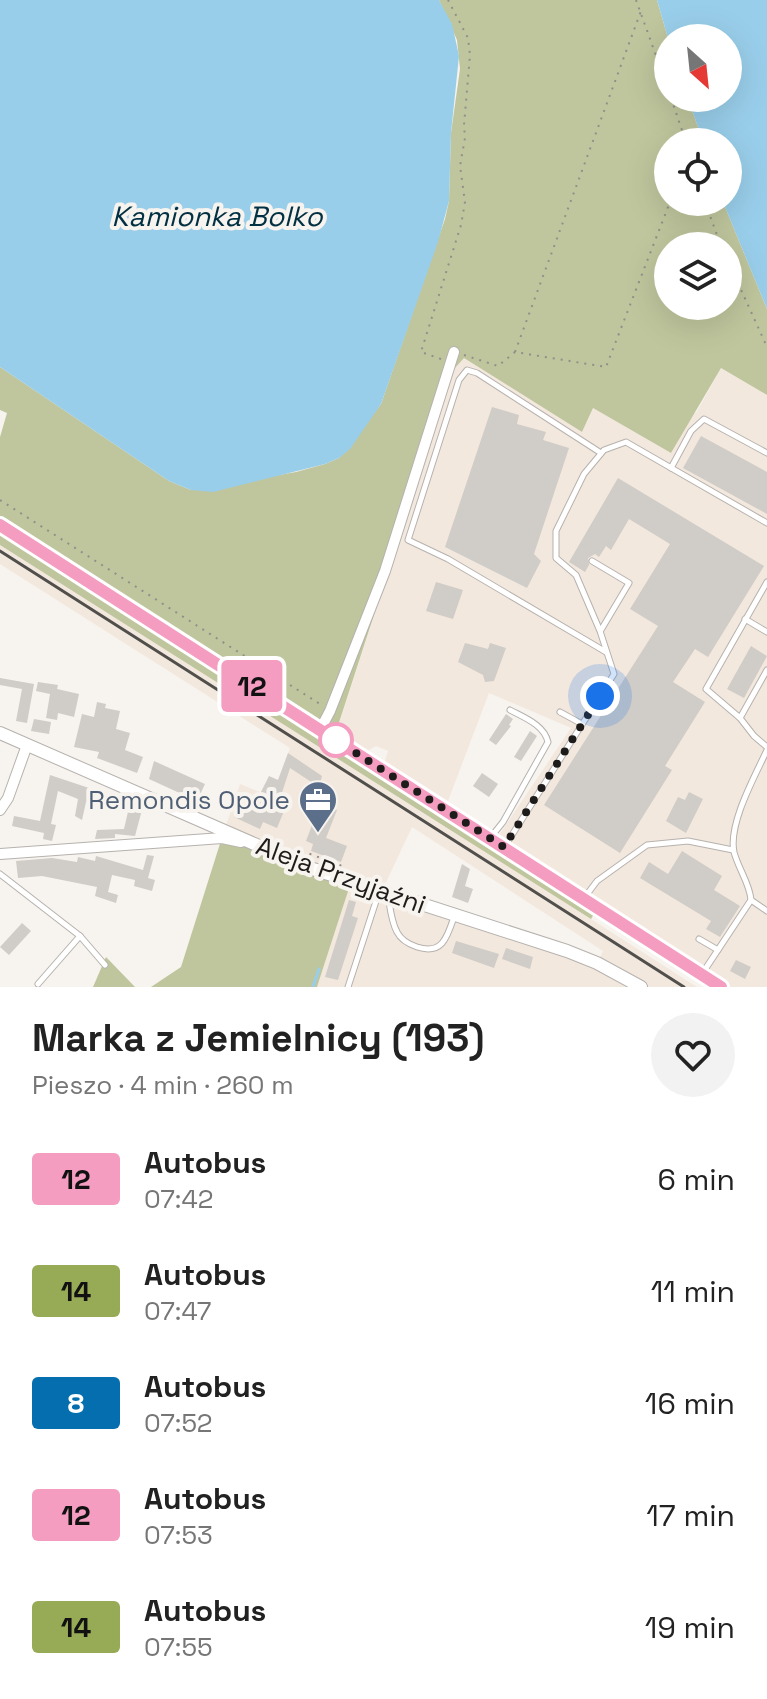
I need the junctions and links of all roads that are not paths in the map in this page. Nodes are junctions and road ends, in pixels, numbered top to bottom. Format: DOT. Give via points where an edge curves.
graph roads {
  1 [pos="452,357"];
  2 [pos="601,453"];
  3 [pos="767,453"];
  4 [pos="671,468"];
  5 [pos="767,523"];
  6 [pos="0,525"];
  7 [pos="592,561"];
  8 [pos="767,582"];
  9 [pos="745,619"];
  10 [pos="600,631"];
  11 [pos="767,632"];
  12 [pos="607,652"];
  13 [pos="767,670"];
  14 [pos="510,710"];
  15 [pos="560,712"];
  16 [pos="740,718"];
  17 [pos="582,724"];
  18 [pos="320,730"];
  19 [pos="0,733"];
  20 [pos="27,745"];
  21 [pos="767,748"];
  22 [pos="0,810"];
  23 [pos="490,838"];
  24 [pos="253,844"];
  25 [pos="504,847"];
  26 [pos="734,850"];
  27 [pos="0,854"];
  28 [pos="0,874"];
  29 [pos="384,892"];
  30 [pos="584,898"];
  31 [pos="751,900"];
  32 [pos="767,911"];
  33 [pos="454,915"];
  34 [pos="80,936"];
  35 [pos="699,939"];
  36 [pos="718,950"];
  37 [pos="105,965"];
  38 [pos="702,981"];
  39 [pos="38,984"];
  40 [pos="348,987"];
  41 [pos="641,987"];
  42 [pos="719,987"];
  1 -- 18 [label="street" via="385,571"];
  2 -- 4 [label="lane" via="626,442"];
  2 -- 10 [label="lane" via="584,474 556,531 556,558 576,575"];
  2 -- 12 [label="lane" via="467,370 459,380 408,540"];
  3 -- 4 [label="lane" via="704,419 691,431"];
  4 -- 5 [label="lane"];
  6 -- 18 [label="main road"];
  7 -- 10 [label="lane" via="629,583"];
  8 -- 9 [label="lane"];
  9 -- 11 [label="lane"];
  9 -- 16 [label="lane" via="706,689"];
  10 -- 12 [label="lane"];
  12 -- 17 [label="lane" via="614,674"];
  13 -- 16 [label="lane"];
  14 -- 23 [label="lane" via="539,726 548,742"];
  15 -- 17 [label="lane"];
  16 -- 21 [label="lane"];
  17 -- 25 [label="lane"];
  18 -- 23 [label="main road"];
  19 -- 20 [label="street, Aleja Przyjaźni"];
  20 -- 22 [label="street"];
  20 -- 24 [label="street, Aleja Przyjaźni"];
  21 -- 26 [label="lane" via="743,803"];
  23 -- 25 [label="main road"];
  24 -- 27 [label="street" via="222,838"];
  24 -- 29 [label="street, Aleja Przyjaźni"];
  25 -- 30 [label="main road"];
  26 -- 30 [label="lane" via="688,841 647,845 597,881"];
  26 -- 31 [label="lane"];
  28 -- 34 [label="lane"];
  29 -- 33 [label="street, Aleja Przyjaźni"];
  29 -- 33 [label="lane" via="396,930 415,946 437,949"];
  29 -- 40 [label="lane"];
  30 -- 38 [label="main road"];
  31 -- 32 [label="lane"];
  31 -- 36 [label="lane"];
  33 -- 41 [label="street, Aleja Przyjaźni" via="567,951"];
  34 -- 37 [label="lane"];
  34 -- 39 [label="lane"];
  35 -- 36 [label="lane"];
  36 -- 38 [label="lane"];
  38 -- 42 [label="main road"];
}
